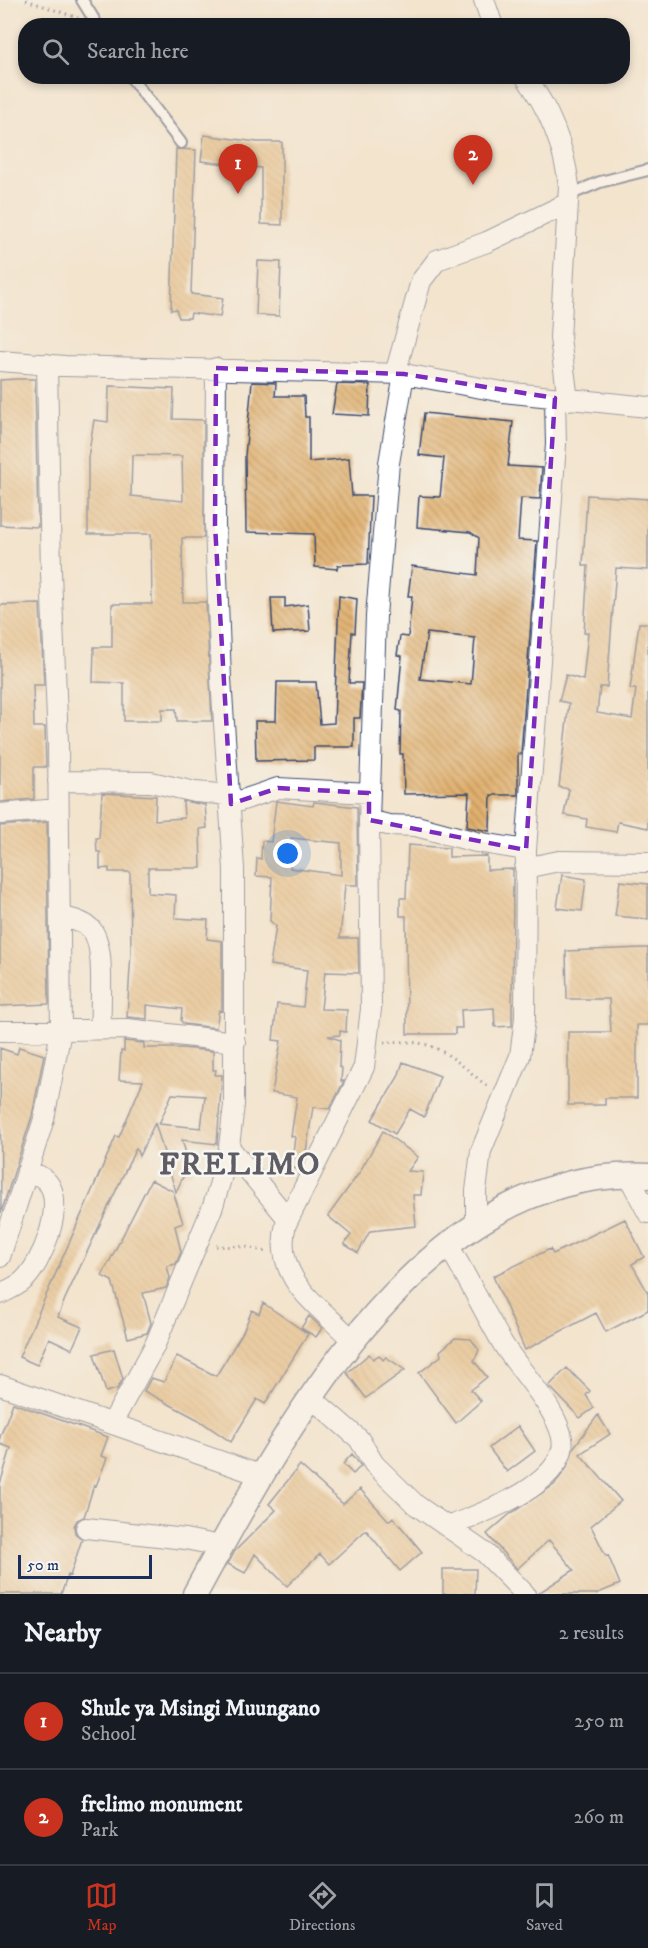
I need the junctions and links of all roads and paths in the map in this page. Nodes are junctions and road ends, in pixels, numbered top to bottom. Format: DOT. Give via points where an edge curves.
graph roads {
  1 [pos="26,0"];
  2 [pos="82,0"];
  3 [pos="484,0"];
  4 [pos="77,18"];
  5 [pos="94,18"];
  6 [pos="490,18"];
  7 [pos="136,84"];
  8 [pos="530,84"];
  9 [pos="181,142"];
  10 [pos="648,170"];
  11 [pos="568,199"];
  12 [pos="0,361"];
  13 [pos="47,364"];
  14 [pos="216,368"];
  15 [pos="399,374"];
  16 [pos="562,399"];
  17 [pos="648,406"];
  18 [pos="58,781"];
  19 [pos="369,793"];
  20 [pos="231,800"];
  21 [pos="58,809"];
  22 [pos="0,814"];
  23 [pos="369,820"];
  24 [pos="526,859"];
  25 [pos="648,862"];
  26 [pos="60,916"];
  27 [pos="101,1029"];
  28 [pos="0,1031"];
  29 [pos="61,1031"];
  30 [pos="367,1041"];
  31 [pos="235,1042"];
  32 [pos="503,1098"];
  33 [pos="229,1148"];
  34 [pos="27,1171"];
  35 [pos="638,1175"];
  36 [pos="648,1214"];
  37 [pos="288,1219"];
  38 [pos="476,1226"];
  39 [pos="448,1245"];
  40 [pos="196,1248"];
  41 [pos="0,1257"];
  42 [pos="284,1261"];
  43 [pos="0,1294"];
  44 [pos="353,1341"];
  45 [pos="0,1385"];
  46 [pos="309,1401"];
  47 [pos="112,1423"];
  48 [pos="260,1474"];
  49 [pos="448,1527"];
  50 [pos="86,1528"];
  51 [pos="221,1546"];
  52 [pos="195,1594"];
  53 [pos="525,1594"];
  1 -- 4 [label="path"];
  2 -- 5 [label="lane"];
  3 -- 6 [label="street"];
  7 -- 9 [label="lane"];
  8 -- 11 [label="street" via="556,128 566,161"];
  10 -- 11 [label="lane" via="600,182"];
  11 -- 15 [label="street" via="487,242 437,260 421,281"];
  11 -- 16 [label="street" via="560,338"];
  12 -- 13 [label="street"];
  13 -- 14 [label="street"];
  13 -- 18 [label="street"];
  14 -- 15 [label="street"];
  14 -- 20 [label="street" via="215,525"];
  15 -- 16 [label="street"];
  15 -- 19 [label="street" via="376,616"];
  16 -- 17 [label="street"];
  16 -- 24 [label="street"];
  18 -- 20 [label="street" via="151,782"];
  18 -- 21 [label="street"];
  19 -- 20 [label="street" via="278,788"];
  19 -- 23 [label="street"];
  20 -- 31 [label="street"];
  21 -- 22 [label="street"];
  21 -- 26 [label="street"];
  23 -- 24 [label="street" via="416,826"];
  23 -- 30 [label="street" via="371,1009"];
  24 -- 25 [label="street"];
  24 -- 32 [label="street" via="525,1018 520,1056"];
  26 -- 27 [label="street" via="85,925 96,936"];
  26 -- 29 [label="street"];
  27 -- 29 [label="street"];
  27 -- 31 [label="street"];
  28 -- 29 [label="street"];
  29 -- 34 [label="street" via="44,1119"];
  30 -- 32 [label="path" via="431,1046"];
  30 -- 37 [label="street" via="358,1084"];
  31 -- 33 [label="street"];
  32 -- 38 [label="street" via="481,1152"];
  33 -- 37 [label="street"];
  33 -- 40 [label="street"];
  34 -- 41 [label="street"];
  34 -- 43 [label="street" via="50,1186 54,1214 33,1270 22,1282"];
  35 -- 36 [label="street"];
  35 -- 38 [label="street" via="586,1179 550,1188"];
  37 -- 42 [label="street" via="282,1240"];
  38 -- 39 [label="street"];
  39 -- 44 [label="street" via="408,1281"];
  39 -- 49 [label="street" via="504,1345 543,1400 561,1433 562,1450 550,1470 529,1489"];
  40 -- 42 [label="path" via="248,1247"];
  40 -- 47 [label="street" via="154,1347"];
  42 -- 44 [label="street" via="294,1281"];
  44 -- 46 [label="street"];
  45 -- 47 [label="street"];
  46 -- 48 [label="street"];
  46 -- 49 [label="street" via="321,1406 359,1439 374,1464 416,1505"];
  47 -- 48 [label="street"];
  48 -- 51 [label="street"];
  49 -- 53 [label="street" via="485,1554"];
  50 -- 51 [label="street"];
  51 -- 52 [label="street"];
}
